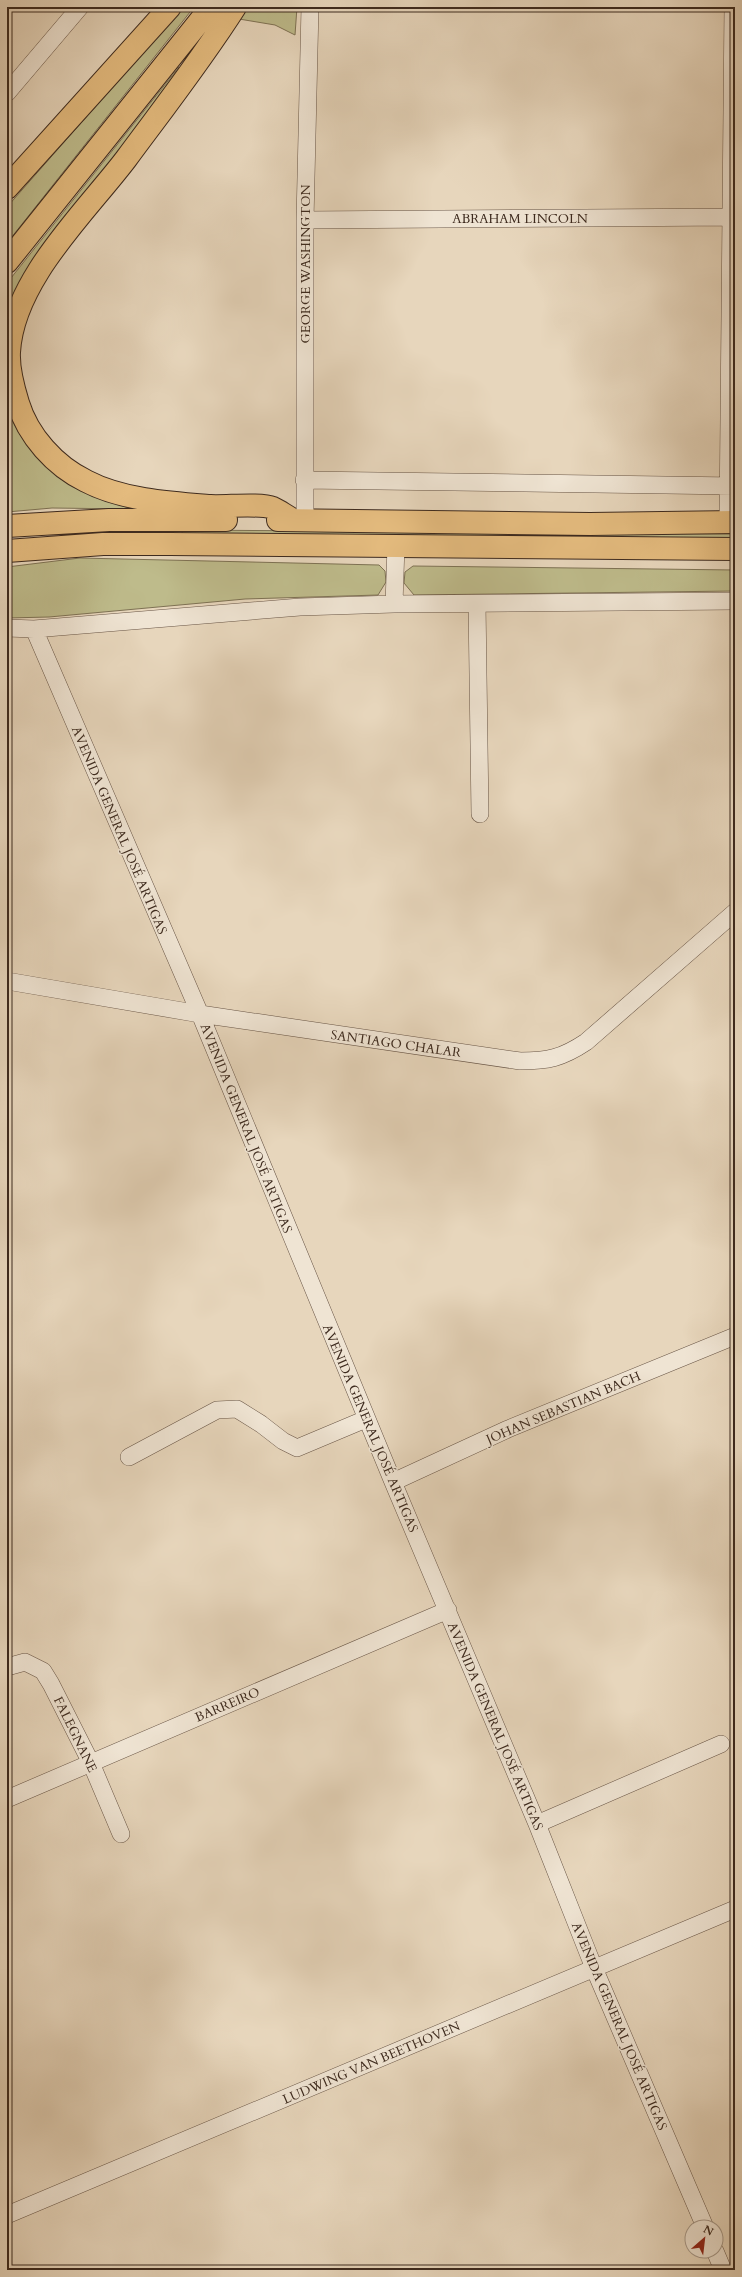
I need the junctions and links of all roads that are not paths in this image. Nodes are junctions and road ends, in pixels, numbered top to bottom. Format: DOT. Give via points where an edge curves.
graph roads {
  1 [pos="80,7"];
  2 [pos="170,7"];
  3 [pos="211,7"];
  4 [pos="235,7"];
  5 [pos="310,7"];
  6 [pos="733,7"];
  7 [pos="7,93"];
  8 [pos="7,188"];
  9 [pos="732,216"];
  10 [pos="304,220"];
  11 [pos="7,262"];
  12 [pos="304,480"];
  13 [pos="732,486"];
  14 [pos="299,520"];
  15 [pos="731,522"];
  16 [pos="7,526"];
  17 [pos="396,546"];
  18 [pos="735,549"];
  19 [pos="7,551"];
  20 [pos="735,601"];
  21 [pos="394,604"];
  22 [pos="477,604"];
  23 [pos="7,628"];
  24 [pos="34,629"];
  25 [pos="480,814"];
  26 [pos="735,912"];
  27 [pos="7,982"];
  28 [pos="200,1014"];
  29 [pos="735,1336"];
  30 [pos="366,1419"];
  31 [pos="129,1457"];
  32 [pos="393,1482"];
  33 [pos="448,1610"];
  34 [pos="7,1667"];
  35 [pos="720,1744"];
  36 [pos="91,1763"];
  37 [pos="7,1799"];
  38 [pos="537,1824"];
  39 [pos="121,1834"];
  40 [pos="735,1909"];
  41 [pos="594,1968"];
  42 [pos="7,2215"];
  43 [pos="702,2219"];
  44 [pos="719,2259"];
  45 [pos="724,2270"];
  1 -- 7 [label="street"];
  2 -- 8 [label="highway"];
  3 -- 11 [label="highway"];
  4 -- 14 [label="highway" via="126,158 40,267 24,294 17,314 9,353 11,374 22,417 35,438 65,468 86,482 118,493 156,499 211,506 272,508"];
  5 -- 10 [label="street, GEORGE WASHINGTON"];
  6 -- 9 [label="street"];
  9 -- 10 [label="street, ABRAHAM LINCOLN"];
  9 -- 13 [label="street"];
  10 -- 12 [label="street, GEORGE WASHINGTON"];
  12 -- 13 [label="street"];
  12 -- 14 [label="street, GEORGE WASHINGTON"];
  13 -- 15 [label="street"];
  14 -- 15 [label="highway" via="590,524"];
  14 -- 16 [label="highway" via="109,520"];
  17 -- 18 [label="highway"];
  17 -- 19 [label="highway" via="110,544"];
  17 -- 21 [label="street"];
  20 -- 22 [label="street"];
  21 -- 22 [label="street"];
  21 -- 24 [label="street" via="300,607"];
  22 -- 25 [label="street"];
  23 -- 24 [label="street"];
  24 -- 28 [label="street, AVENIDA GENERAL JOSÉ ARTIGAS"];
  26 -- 28 [label="street, SANTIAGO CHALAR" via="586,1042 557,1058 520,1061"];
  27 -- 28 [label="street, SANTIAGO CHALAR"];
  28 -- 30 [label="street, AVENIDA GENERAL JOSÉ ARTIGAS"];
  29 -- 32 [label="street, JOHAN SEBASTIAN BACH" via="508,1429"];
  30 -- 31 [label="street" via="297,1448 236,1409 217,1410"];
  30 -- 32 [label="street, AVENIDA GENERAL JOSÉ ARTIGAS"];
  32 -- 33 [label="street, AVENIDA GENERAL JOSÉ ARTIGAS"];
  33 -- 36 [label="street, BARREIRO"];
  33 -- 38 [label="street, AVENIDA GENERAL JOSÉ ARTIGAS"];
  34 -- 36 [label="street, FALEGNANE" via="26,1662 43,1671"];
  35 -- 38 [label="street"];
  36 -- 37 [label="street, BARREIRO"];
  36 -- 39 [label="street, FALEGNANE"];
  38 -- 41 [label="street, AVENIDA GENERAL JOSÉ ARTIGAS"];
  40 -- 41 [label="street, LUDWING VAN BEETHOVEN"];
  41 -- 42 [label="street, LUDWING VAN BEETHOVEN"];
  41 -- 43 [label="street, AVENIDA GENERAL JOSÉ ARTIGAS"];
  44 -- 45 [label="street"];
}
